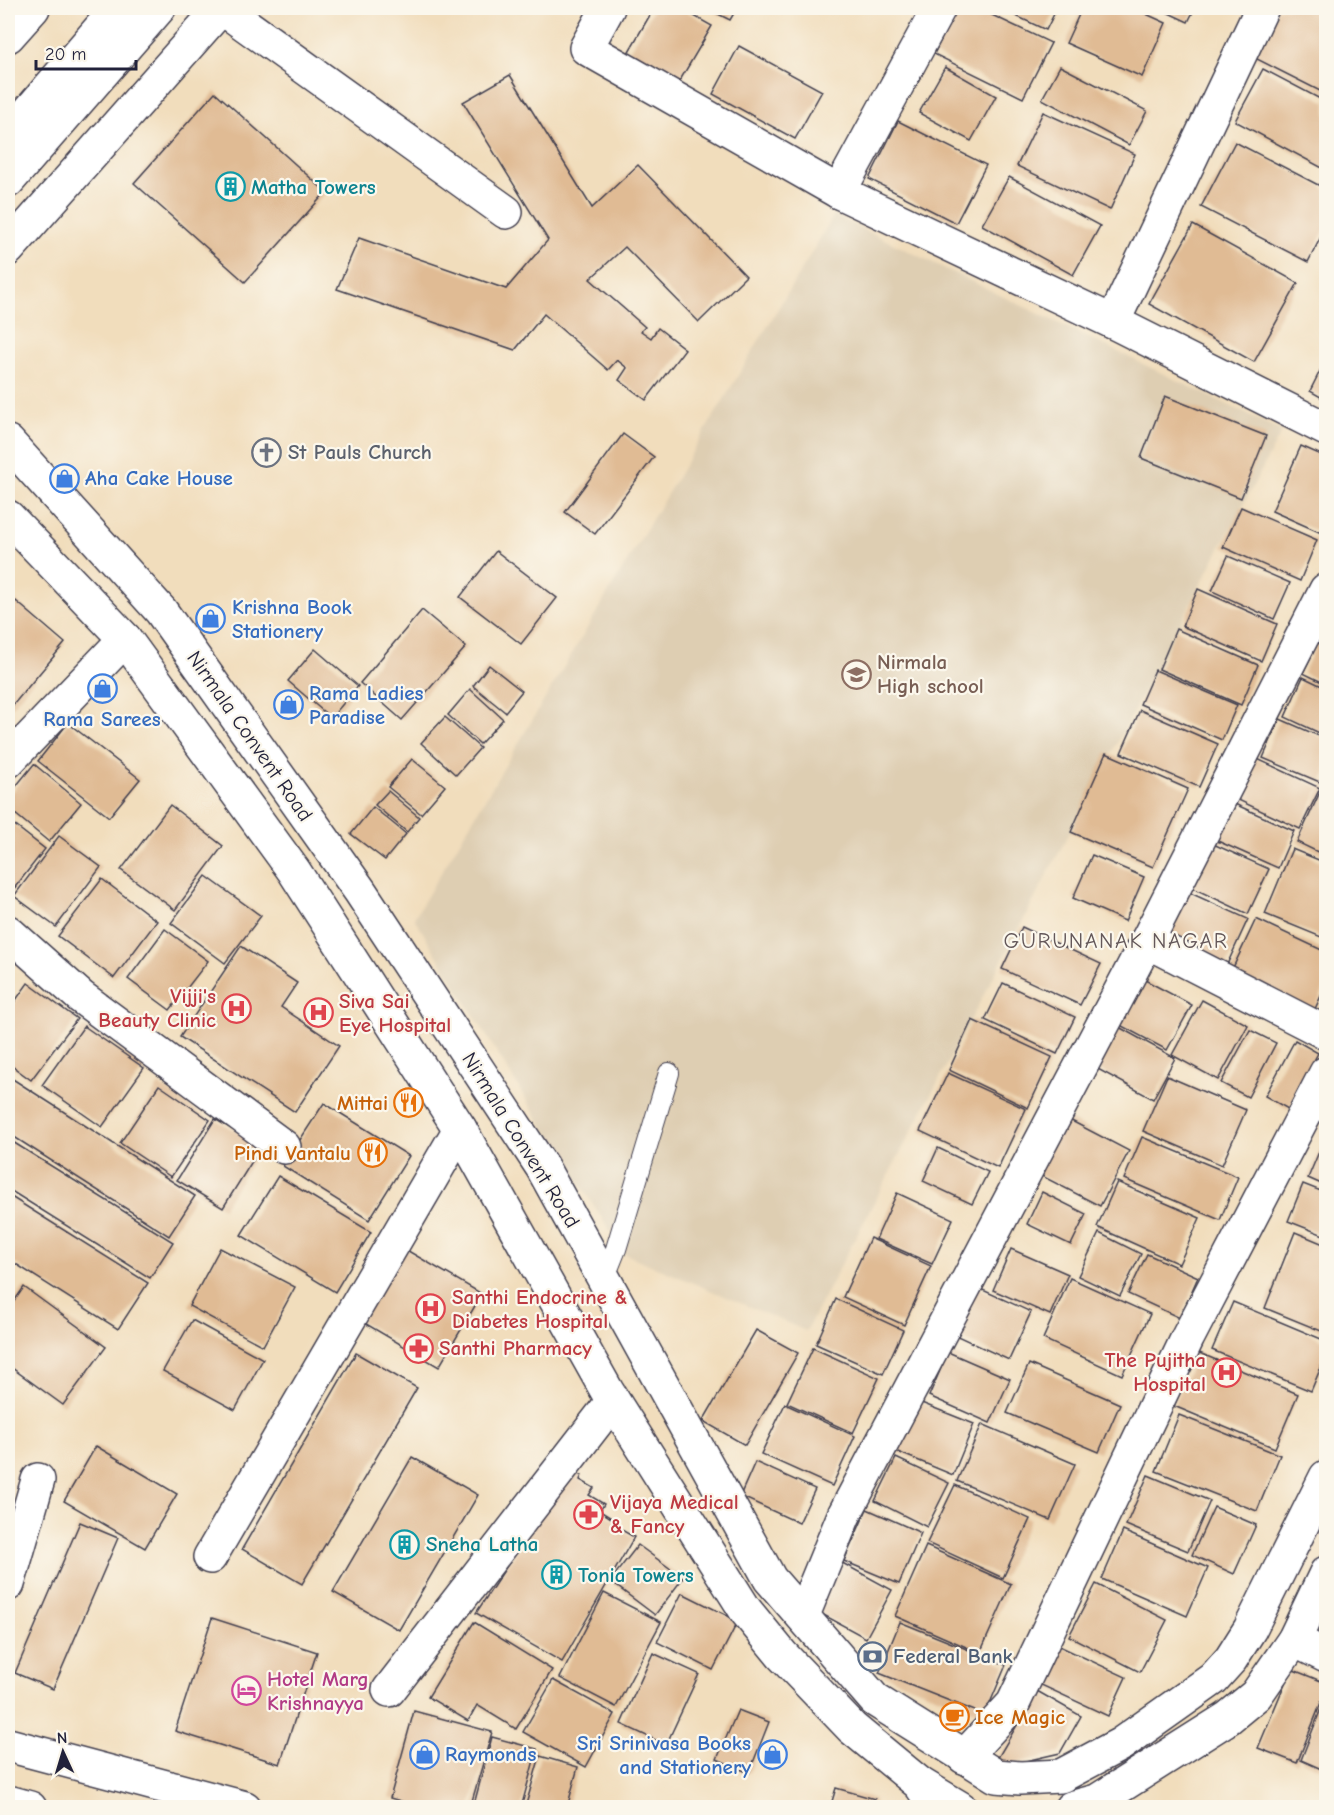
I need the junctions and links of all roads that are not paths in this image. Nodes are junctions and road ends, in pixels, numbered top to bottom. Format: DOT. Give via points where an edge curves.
graph roads {
  1 [pos="33,8"];
  2 [pos="118,8"];
  3 [pos="159,8"];
  4 [pos="221,8"];
  5 [pos="608,8"];
  6 [pos="939,8"];
  7 [pos="1262,8"];
  8 [pos="8,36"];
  9 [pos="8,136"];
  10 [pos="8,181"];
  11 [pos="839,192"];
  12 [pos="506,212"];
  13 [pos="8,249"];
  14 [pos="1113,322"];
  15 [pos="1326,429"];
  16 [pos="8,442"];
  17 [pos="8,517"];
  18 [pos="1326,590"];
  19 [pos="125,639"];
  20 [pos="8,761"];
  21 [pos="8,932"];
  22 [pos="1147,941"];
  23 [pos="1326,1033"];
  24 [pos="1326,1072"];
  25 [pos="669,1073"];
  26 [pos="460,1129"];
  27 [pos="284,1147"];
  28 [pos="604,1279"];
  29 [pos="613,1401"];
  30 [pos="1326,1477"];
  31 [pos="38,1480"];
  32 [pos="210,1557"];
  33 [pos="1326,1573"];
  34 [pos="8,1584"];
  35 [pos="803,1615"];
  36 [pos="1294,1640"];
  37 [pos="1326,1656"];
  38 [pos="389,1689"];
  39 [pos="8,1745"];
  40 [pos="964,1757"];
  41 [pos="924,1796"];
  42 [pos="1111,1798"];
  43 [pos="8,1802"];
  44 [pos="239,1807"];
  45 [pos="30,1808"];
  46 [pos="960,1808"];
  47 [pos="1071,1808"];
  1 -- 8 [label="main road"];
  2 -- 9 [label="main road"];
  3 -- 10 [label="main road"];
  4 -- 12 [label="main road"];
  4 -- 13 [label="main road"];
  5 -- 11 [label="main road" via="586,48"];
  6 -- 11 [label="main road"];
  7 -- 14 [label="main road"];
  11 -- 14 [label="main road"];
  14 -- 15 [label="main road"];
  16 -- 28 [label="main road, Nirmala Convent Road" via="161,611 353,881 542,1167"];
  17 -- 19 [label="main road, Nirmala Convent Road"];
  18 -- 22 [label="main road"];
  19 -- 20 [label="main road"];
  19 -- 26 [label="main road, Nirmala Convent Road" via="294,871"];
  21 -- 27 [label="main road" via="81,997"];
  22 -- 23 [label="main road"];
  22 -- 35 [label="main road" via="844,1515"];
  24 -- 40 [label="main road" via="1188,1337 1013,1704"];
  25 -- 28 [label="lane"];
  26 -- 29 [label="main road, Nirmala Convent Road"];
  26 -- 32 [label="main road"];
  28 -- 35 [label="main road, Nirmala Convent Road" via="770,1579"];
  29 -- 38 [label="main road"];
  29 -- 41 [label="main road, Nirmala Convent Road" via="747,1611 782,1655"];
  30 -- 40 [label="main road, Nirmala Convent Road" via="1250,1629 1213,1679 1121,1744 1061,1776 996,1776"];
  31 -- 34 [label="main road"];
  33 -- 36 [label="main road"];
  35 -- 40 [label="main road, Nirmala Convent Road" via="875,1700"];
  36 -- 37 [label="main road"];
  36 -- 42 [label="main road" via="1256,1695"];
  39 -- 44 [label="main road"];
  41 -- 46 [label="main road, Nirmala Convent Road"];
  42 -- 47 [label="main road"];
  43 -- 45 [label="main road"];
}
